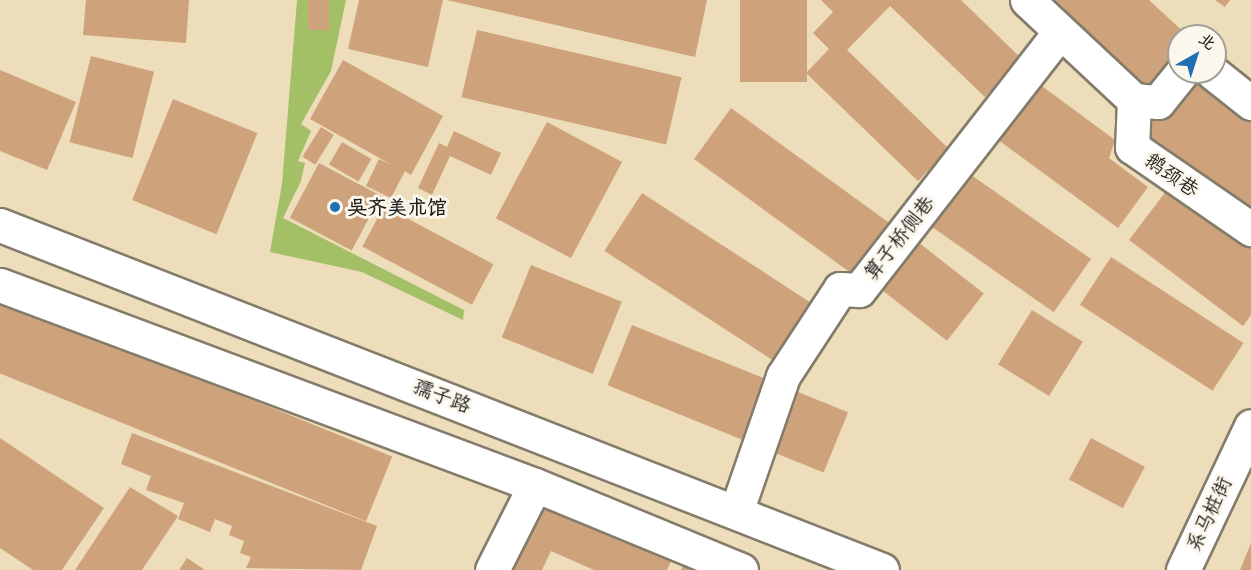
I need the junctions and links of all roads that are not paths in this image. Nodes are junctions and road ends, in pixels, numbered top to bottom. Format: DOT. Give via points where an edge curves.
graph roads {
  1 [pos="1027,0"];
  2 [pos="1060,32"];
  3 [pos="1172,84"];
  4 [pos="1227,84"];
  5 [pos="1134,100"];
  6 [pos="1251,103"];
  7 [pos="0,225"];
  8 [pos="1251,229"];
  9 [pos="0,285"];
  10 [pos="1251,426"];
  11 [pos="535,485"];
  12 [pos="736,512"];
  13 [pos="492,570"];
  14 [pos="741,570"];
  15 [pos="882,570"];
  16 [pos="1183,570"];
  1 -- 2 [label="main road"];
  2 -- 5 [label="main road"];
  2 -- 12 [label="main road, 算子桥侧巷" via="859,290 840,289 783,376"];
  3 -- 5 [label="main road" via="1158,102"];
  4 -- 6 [label="main road"];
  5 -- 8 [label="main road, 鹅颈巷" via="1132,147"];
  7 -- 12 [label="main road, 孺子路"];
  9 -- 11 [label="main road"];
  10 -- 16 [label="main road, 系马桩街"];
  11 -- 13 [label="main road"];
  11 -- 14 [label="main road"];
  12 -- 15 [label="main road, 孺子路"];
}
